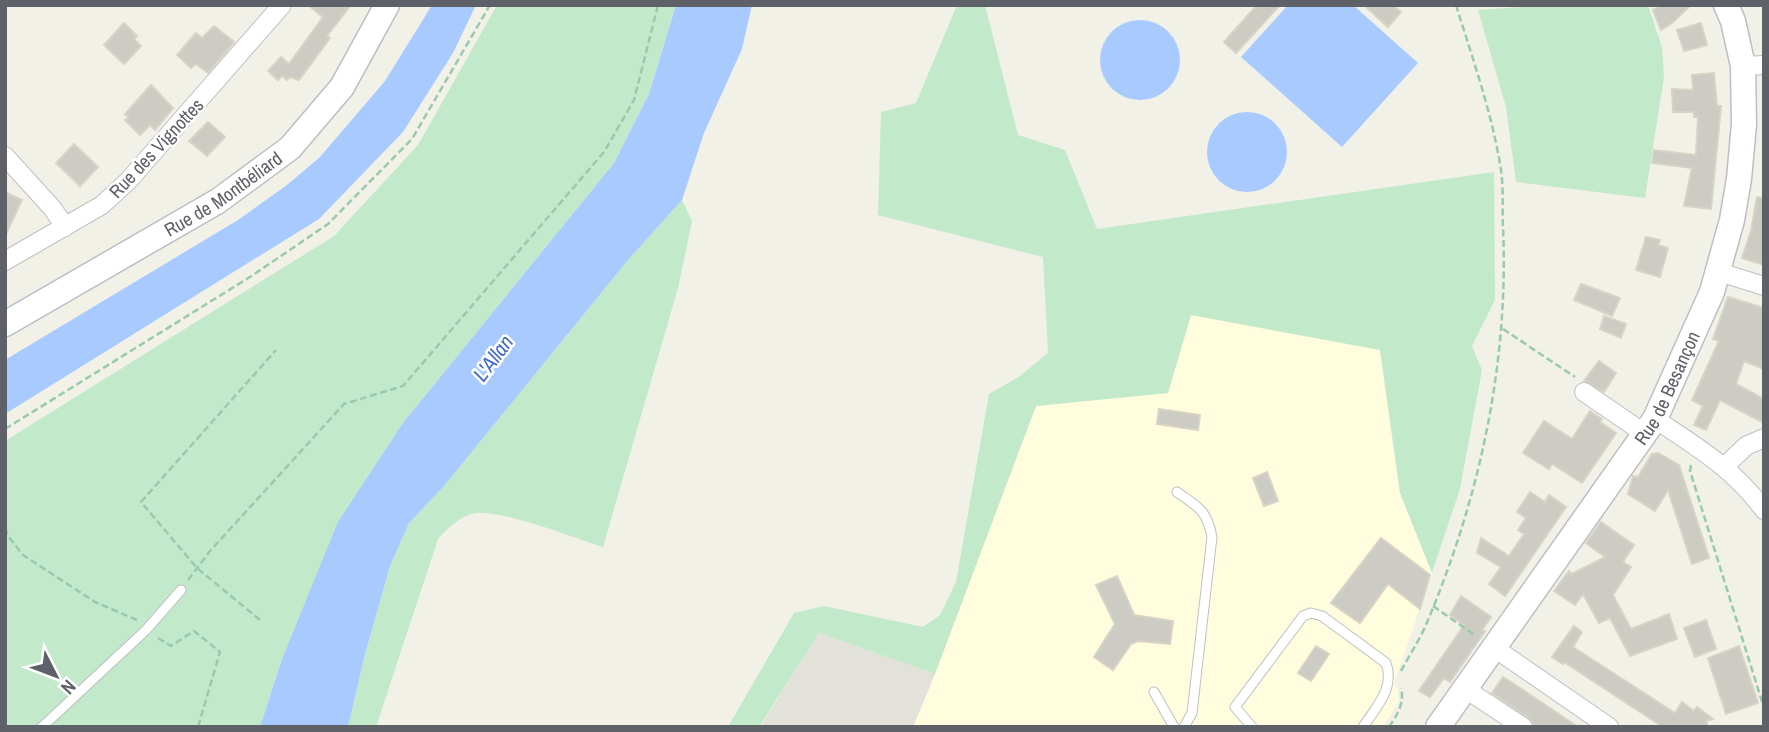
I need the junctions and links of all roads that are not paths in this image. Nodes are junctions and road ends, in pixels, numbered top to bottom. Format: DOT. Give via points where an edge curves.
graph roads {
  1 [pos="282,5"];
  2 [pos="1726,5"];
  3 [pos="382,8"];
  4 [pos="1753,66"];
  5 [pos="5,156"];
  6 [pos="65,227"];
  7 [pos="5,261"];
  8 [pos="1718,272"];
  9 [pos="1764,286"];
  10 [pos="5,324"];
  11 [pos="1584,392"];
  12 [pos="1650,426"];
  13 [pos="1764,438"];
  14 [pos="1725,466"];
  15 [pos="1177,492"];
  16 [pos="1764,510"];
  17 [pos="181,590"];
  18 [pos="1493,648"];
  19 [pos="1464,688"];
  20 [pos="1154,692"];
  21 [pos="1442,724"];
  22 [pos="42,727"];
  23 [pos="1174,727"];
  24 [pos="1184,727"];
  25 [pos="1252,727"];
  26 [pos="1363,727"];
  27 [pos="1523,727"];
  28 [pos="1609,727"];
  1 -- 6 [label="street, Rue des Vignottes" via="129,180 102,205"];
  2 -- 4 [label="main road, Rue de Besançon"];
  3 -- 10 [label="main road, Rue de Montbéliard" via="342,87 290,148 218,201"];
  4 -- 8 [label="main road, Rue de Besançon" via="1739,179"];
  5 -- 6 [label="street"];
  6 -- 7 [label="street, Rue des Vignottes"];
  8 -- 9 [label="street"];
  8 -- 12 [label="main road, Rue de Besançon" via="1696,331"];
  11 -- 12 [label="street"];
  12 -- 14 [label="street"];
  12 -- 18 [label="main road, Rue de Besançon"];
  13 -- 14 [label="street" via="1745,446"];
  14 -- 16 [label="street"];
  15 -- 24 [label="lane" via="1203,511 1212,537 1192,713"];
  17 -- 22 [label="lane"];
  18 -- 19 [label="main road, Rue de Besançon"];
  18 -- 28 [label="street"];
  19 -- 21 [label="main road, Rue de Besançon"];
  19 -- 27 [label="street"];
  20 -- 23 [label="lane"];
  25 -- 26 [label="lane" via="1235,707 1303,616 1311,613 1322,616 1386,663 1388,687"];
}
